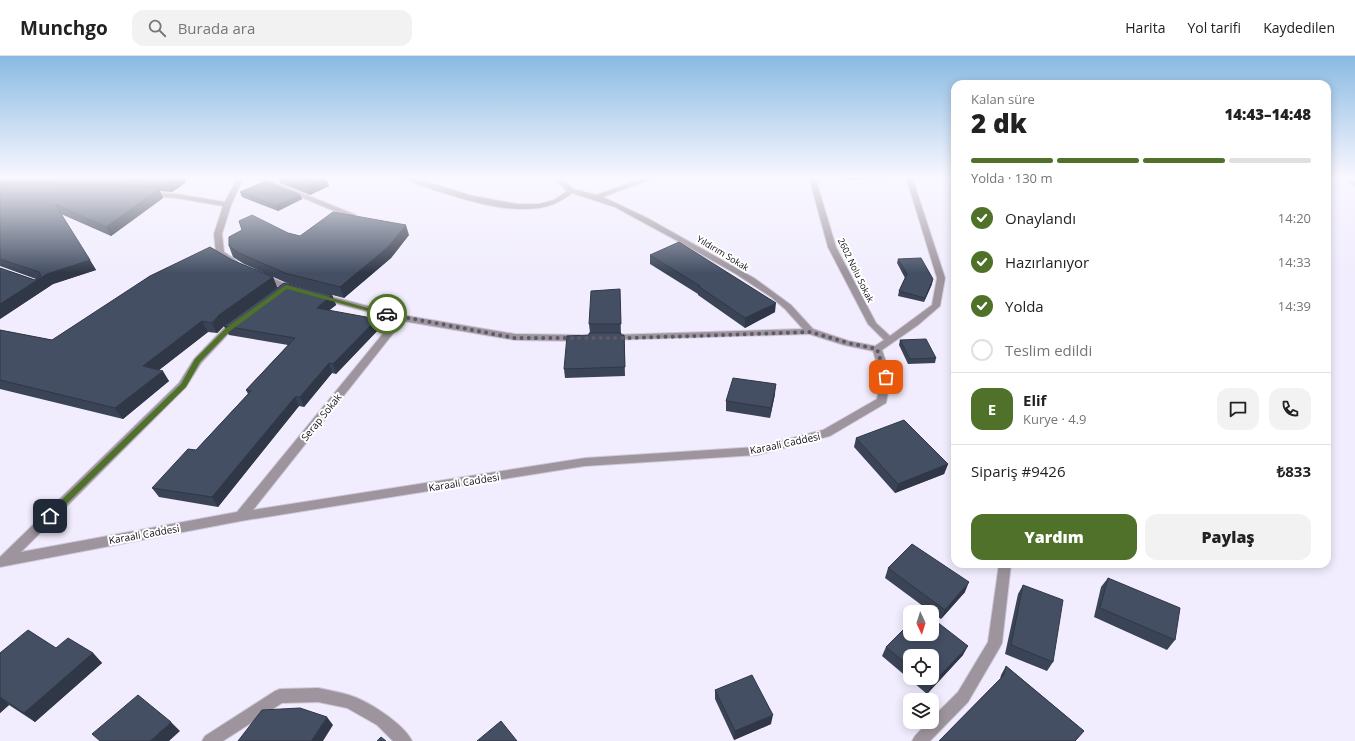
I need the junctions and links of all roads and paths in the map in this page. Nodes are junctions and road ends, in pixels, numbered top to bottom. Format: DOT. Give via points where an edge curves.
graph roads {
  1 [pos="226,209"];
  2 [pos="337,209"];
  3 [pos="624,209"];
  4 [pos="821,209"];
  5 [pos="919,209"];
  6 [pos="352,215"];
  7 [pos="240,268"];
  8 [pos="253,273"];
  9 [pos="300,291"];
  10 [pos="315,295"];
  11 [pos="248,315"];
  12 [pos="401,318"];
  13 [pos="810,332"];
  14 [pos="586,338"];
  15 [pos="601,338"];
  16 [pos="890,340"];
  17 [pos="877,349"];
  18 [pos="240,516"];
  19 [pos="3,561"];
  20 [pos="1004,568"];
  21 [pos="210,741"];
  22 [pos="404,741"];
  23 [pos="920,741"];
  1 -- 7 [label="street" via="218,234 220,253"];
  2 -- 6 [label="street"];
  3 -- 13 [label="street, Yıldırım Sokak" via="731,268 786,305"];
  4 -- 16 [label="street, 2602 Nolu Sokak" via="832,247 872,324"];
  5 -- 16 [label="street" via="941,278 936,306"];
  8 -- 9 [label="street" via="283,289"];
  10 -- 12 [label="street"];
  11 -- 19 [label="street" via="228,329 197,361 183,385"];
  12 -- 14 [label="street" via="515,338"];
  12 -- 18 [label="street, Serap Sokak"];
  13 -- 15 [label="street"];
  13 -- 17 [label="street"];
  16 -- 17 [label="street"];
  17 -- 18 [label="street, Karaali Caddesi" via="886,377 882,401 826,434 757,451 585,462 445,486"];
  18 -- 19 [label="street, Karaali Caddesi"];
  20 -- 23 [label="street" via="995,643 962,698"];
  21 -- 22 [label="street" via="280,696 318,695 349,702 382,720"];
}
